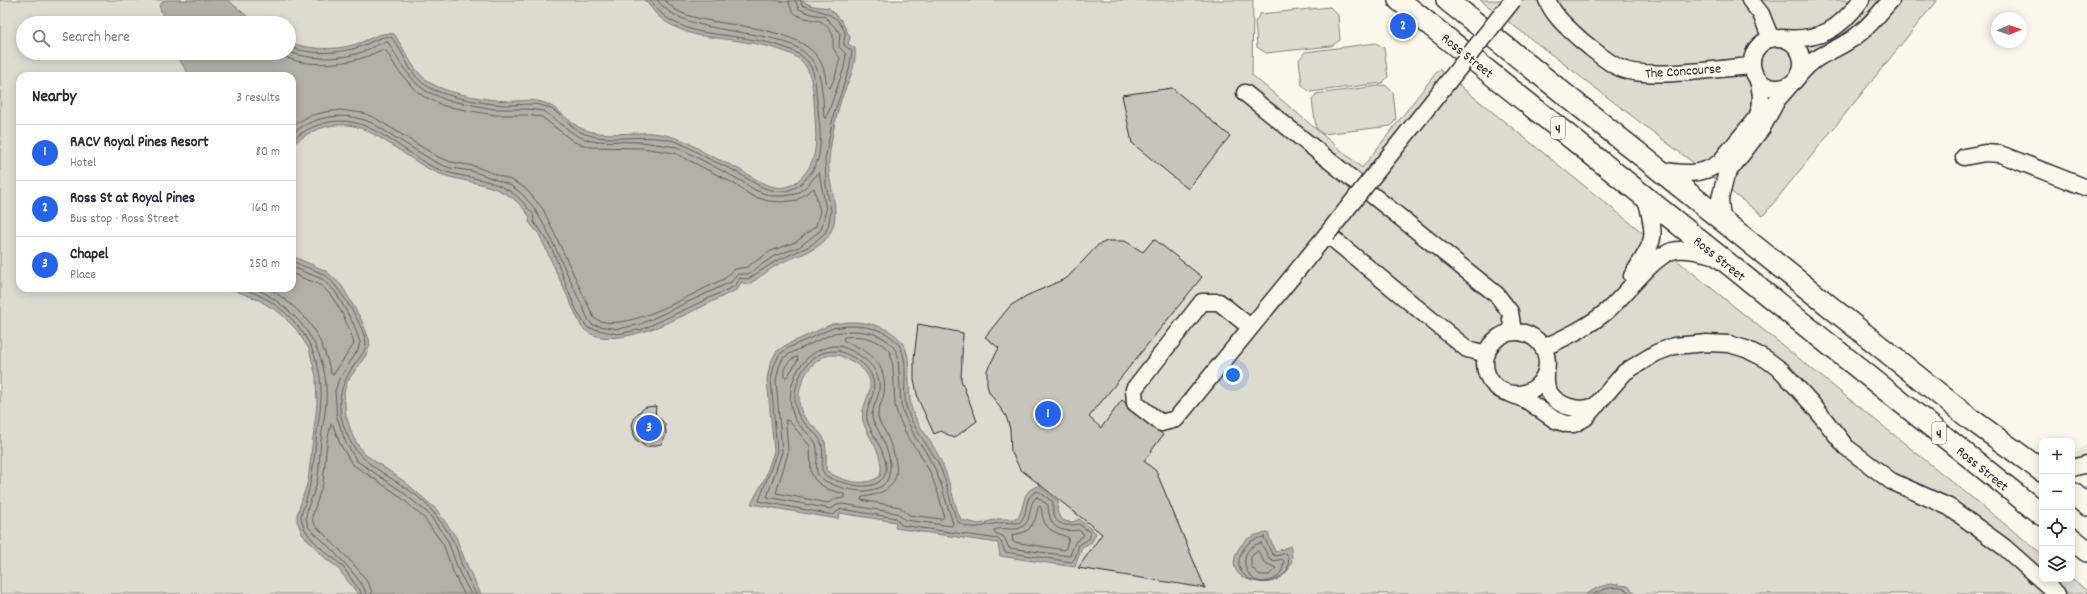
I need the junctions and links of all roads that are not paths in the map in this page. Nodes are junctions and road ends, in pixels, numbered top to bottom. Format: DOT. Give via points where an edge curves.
graph roads {
  1 [pos="1400,0"];
  2 [pos="1447,0"];
  3 [pos="1513,0"];
  4 [pos="1547,0"];
  5 [pos="1750,0"];
  6 [pos="1861,0"];
  7 [pos="1891,0"];
  8 [pos="1777,38"];
  9 [pos="1755,72"];
  10 [pos="1795,79"];
  11 [pos="1244,93"];
  12 [pos="1964,157"];
  13 [pos="1657,169"];
  14 [pos="2087,188"];
  15 [pos="1646,198"];
  16 [pos="1722,221"];
  17 [pos="1327,234"];
  18 [pos="1717,256"];
  19 [pos="1613,306"];
  20 [pos="1250,327"];
  21 [pos="1513,332"];
  22 [pos="1543,348"];
  23 [pos="1487,354"];
  24 [pos="1546,372"];
  25 [pos="1511,394"];
  26 [pos="1598,404"];
  27 [pos="2019,453"];
  28 [pos="2039,459"];
  29 [pos="2087,464"];
  30 [pos="2075,467"];
  31 [pos="2039,469"];
  32 [pos="2075,495"];
  33 [pos="2087,505"];
  34 [pos="2039,513"];
  35 [pos="2075,541"];
  36 [pos="2087,551"];
  37 [pos="2057,594"];
  1 -- 15 [label="main road, Ross Street / 4"];
  2 -- 13 [label="main road, 4"];
  3 -- 17 [label="street, bridge"];
  4 -- 9 [label="street, The Concourse" via="1554,14 1576,36 1610,63 1632,72"];
  5 -- 8 [label="street"];
  6 -- 8 [label="street" via="1851,13 1820,35 1807,39"];
  7 -- 10 [label="street" via="1869,26 1852,39 1815,58"];
  8 -- 9 [label="street" via="1763,42 1757,48 1753,56"];
  8 -- 10 [label="street" via="1792,42 1799,50 1802,60"];
  9 -- 10 [label="street" via="1764,85 1774,88 1783,87"];
  9 -- 13 [label="street" via="1760,87 1760,110 1714,168 1688,174"];
  10 -- 16 [label="street" via="1726,175 1720,199"];
  11 -- 21 [label="street" via="1497,295 1510,312"];
  12 -- 14 [label="street" via="1985,153 2000,154"];
  13 -- 16 [label="main road, 4"];
  15 -- 18 [label="main road, Ross Street / 4"];
  15 -- 19 [label="street" via="1652,224 1651,246"];
  16 -- 27 [label="main road, 4" via="1968,417"];
  17 -- 20 [label="street"];
  17 -- 23 [label="street" via="1461,344 1471,351"];
  18 -- 19 [label="street" via="1679,250 1666,254 1656,261"];
  18 -- 34 [label="main road, Ross Street / 4"];
  19 -- 22 [label="street" via="1591,323"];
  20 -- 20 [label="street" via="1176,419 1161,423 1135,403 1134,389 1202,302 1219,302"];
  21 -- 22 [label="street" via="1527,334"];
  21 -- 23 [label="street" via="1496,339"];
  22 -- 24 [label="street" via="1547,360"];
  23 -- 25 [label="street" via="1485,365 1490,380 1497,388"];
  24 -- 25 [label="street" via="1541,382 1532,390"];
  24 -- 26 [label="street" via="1548,391 1560,403 1580,408 1590,408"];
  25 -- 26 [label="street" via="1526,400 1555,420 1567,424 1581,422"];
  26 -- 37 [label="street" via="1625,372 1665,349 1707,343 1729,344 1746,349 1766,359 1787,376 1846,447 1892,482 1949,507 2004,547"];
  27 -- 28 [label="street"];
  27 -- 31 [label="main road, 4"];
  29 -- 30 [label="street"];
  32 -- 33 [label="main road"];
  35 -- 36 [label="main road"];
}
